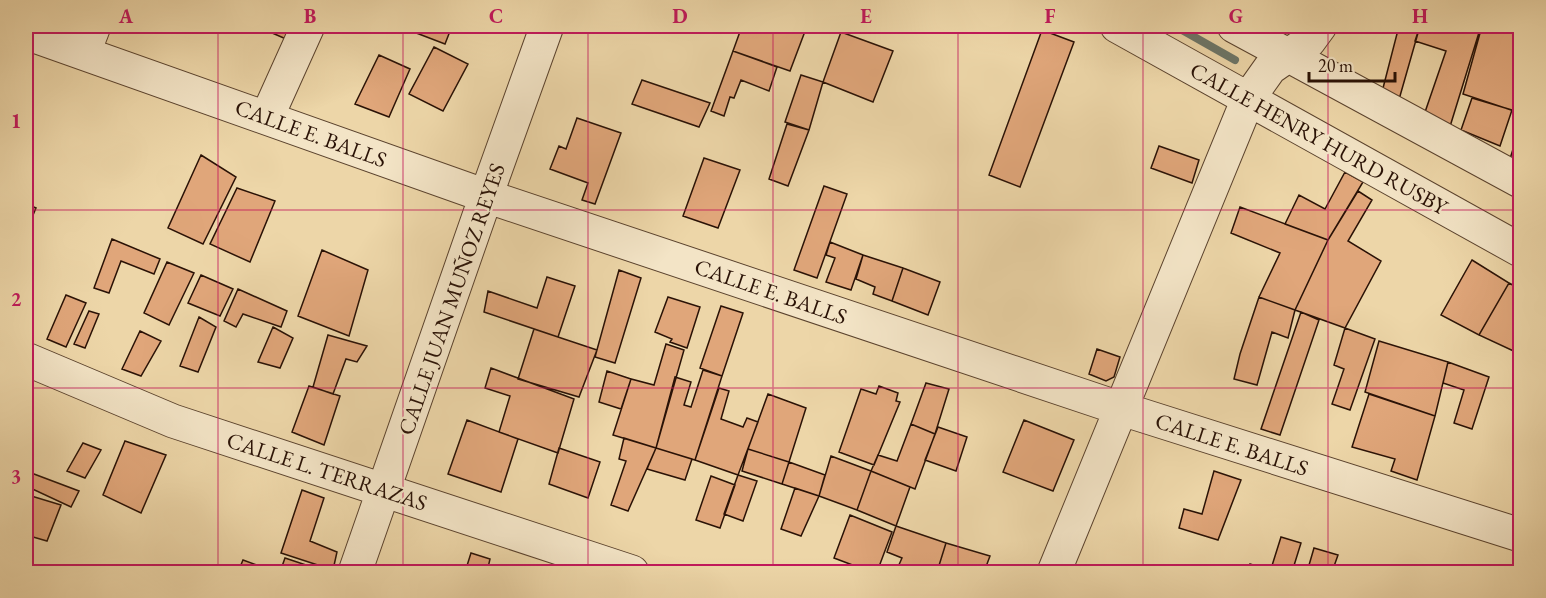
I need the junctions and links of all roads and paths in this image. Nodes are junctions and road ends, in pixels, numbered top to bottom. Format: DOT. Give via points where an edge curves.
graph roads {
  1 [pos="308,26"];
  2 [pos="547,26"];
  3 [pos="1117,26"];
  4 [pos="1234,26"];
  5 [pos="1320,26"];
  6 [pos="26,33"];
  7 [pos="89,39"];
  8 [pos="1287,55"];
  9 [pos="1248,99"];
  10 [pos="267,117"];
  11 [pos="1521,181"];
  12 [pos="486,196"];
  13 [pos="1521,249"];
  14 [pos="26,359"];
  15 [pos="1122,409"];
  16 [pos="385,490"];
  17 [pos="1521,535"];
  18 [pos="355,573"];
  19 [pos="632,573"];
  20 [pos="1054,573"];
  1 -- 10 [label="street"];
  2 -- 12 [label="street, CALLE JUAN MUÑOZ REYES"];
  3 -- 9 [label="street, CALLE HENRY HURD RUSBY"];
  4 -- 8 [label="street"];
  5 -- 8 [label="street" via="1309,41"];
  6 -- 7 [label="street, CALLE E. BALLS"];
  7 -- 10 [label="street, CALLE E. BALLS"];
  8 -- 9 [label="street" via="1270,68"];
  8 -- 11 [label="street"];
  9 -- 13 [label="street, CALLE HENRY HURD RUSBY"];
  9 -- 15 [label="street"];
  10 -- 12 [label="street, CALLE E. BALLS"];
  12 -- 15 [label="street, CALLE E. BALLS"];
  12 -- 16 [label="street, CALLE JUAN MUÑOZ REYES"];
  14 -- 16 [label="street, CALLE L. TERRAZAS" via="173,421"];
  15 -- 17 [label="street, CALLE E. BALLS"];
  15 -- 20 [label="street"];
  16 -- 18 [label="street, CALLE JUAN MUÑOZ REYES"];
  16 -- 19 [label="street, CALLE L. TERRAZAS"];
}
